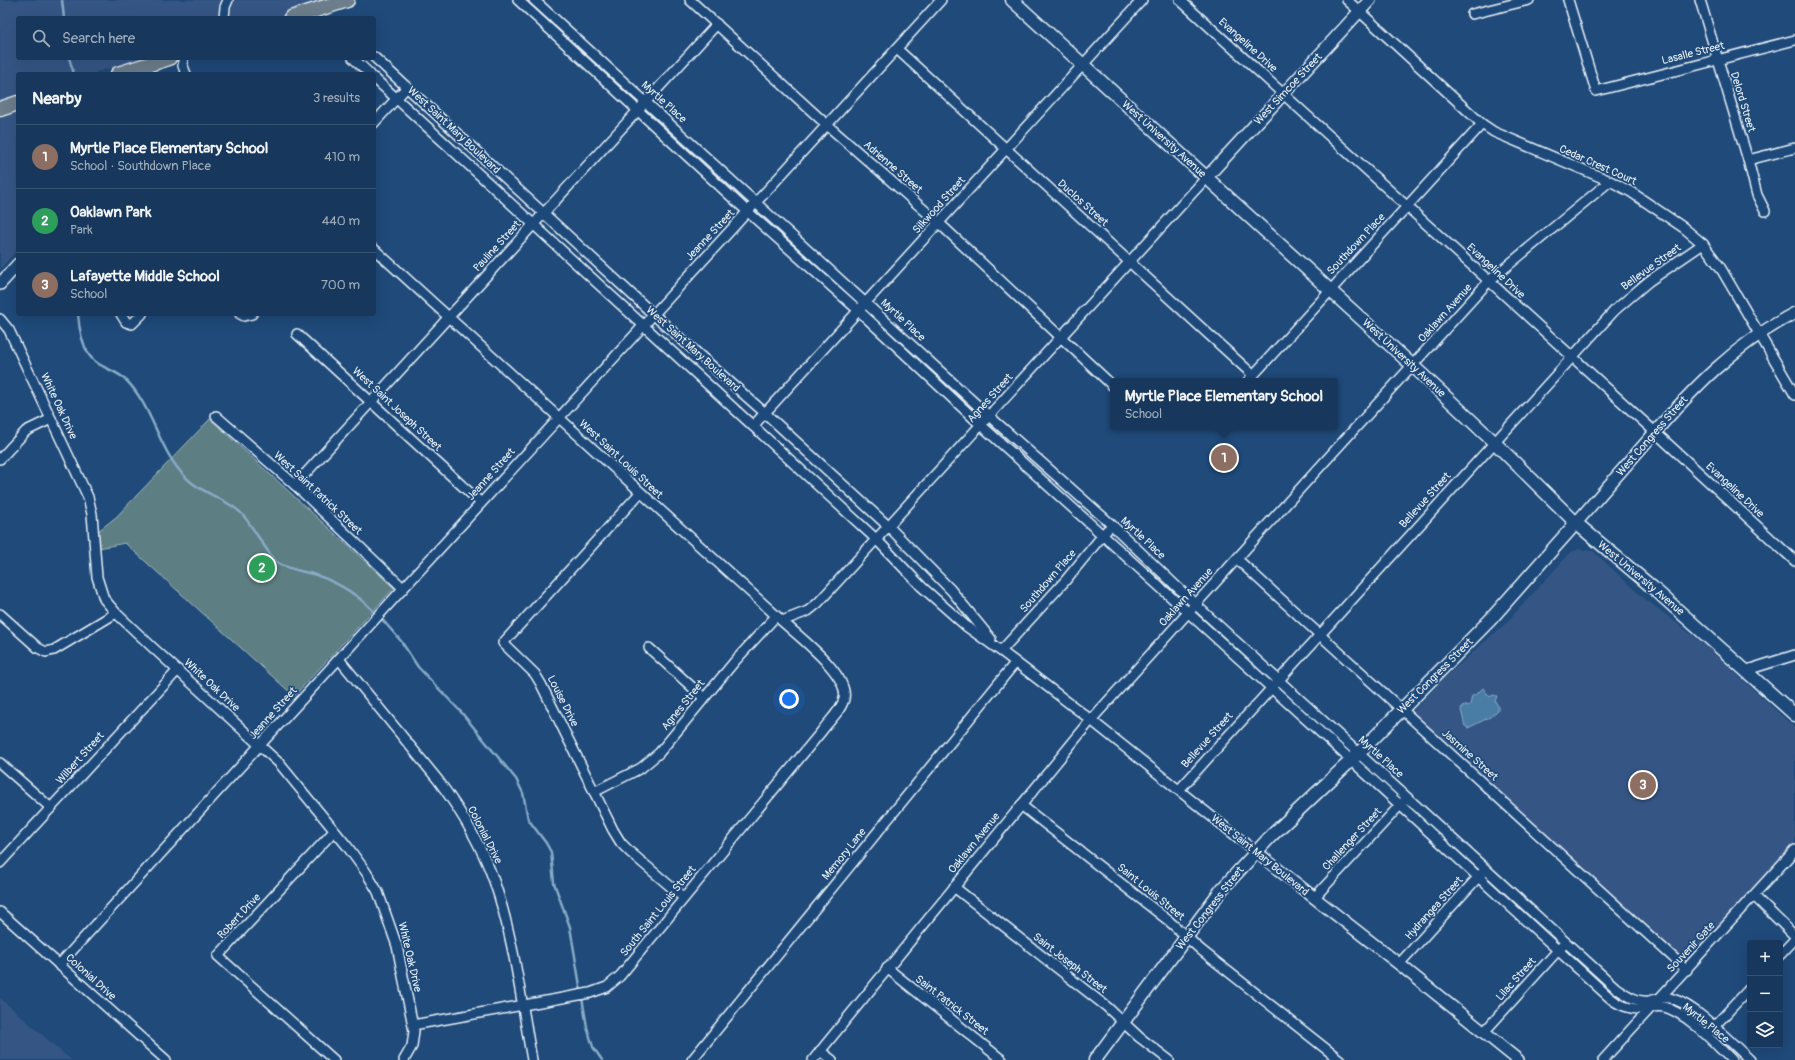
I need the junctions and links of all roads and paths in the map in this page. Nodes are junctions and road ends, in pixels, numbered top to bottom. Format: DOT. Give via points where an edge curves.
graph roads {
  1 [pos="228,0"];
  2 [pos="347,0"];
  3 [pos="518,0"];
  4 [pos="534,0"];
  5 [pos="690,0"];
  6 [pos="941,0"];
  7 [pos="1012,0"];
  8 [pos="1142,0"];
  9 [pos="1180,0"];
  10 [pos="1347,0"];
  11 [pos="1370,0"];
  12 [pos="1529,0"];
  13 [pos="1568,0"];
  14 [pos="1700,0"];
  15 [pos="1360,12"];
  16 [pos="1472,14"];
  17 [pos="224,16"];
  18 [pos="297,16"];
  19 [pos="717,24"];
  20 [pos="1795,40"];
  21 [pos="897,49"];
  22 [pos="376,58"];
  23 [pos="1717,59"];
  24 [pos="163,60"];
  25 [pos="183,60"];
  26 [pos="355,60"];
  27 [pos="1082,65"];
  28 [pos="124,72"];
  29 [pos="185,72"];
  30 [pos="368,72"];
  31 [pos="376,80"];
  32 [pos="407,87"];
  33 [pos="1283,94"];
  34 [pos="396,99"];
  35 [pos="646,101"];
  36 [pos="16,104"];
  37 [pos="0,108"];
  38 [pos="638,110"];
  39 [pos="376,121"];
  40 [pos="1482,124"];
  41 [pos="827,125"];
  42 [pos="1795,148"];
  43 [pos="1006,149"];
  44 [pos="1748,160"];
  45 [pos="1206,178"];
  46 [pos="1610,181"];
  47 [pos="756,203"];
  48 [pos="1407,206"];
  49 [pos="1765,211"];
  50 [pos="544,212"];
  51 [pos="748,212"];
  52 [pos="939,223"];
  53 [pos="533,224"];
  54 [pos="1703,244"];
  55 [pos="376,252"];
  56 [pos="1130,262"];
  57 [pos="16,266"];
  58 [pos="1489,281"];
  59 [pos="0,284"];
  60 [pos="1330,290"];
  61 [pos="866,302"];
  62 [pos="858,310"];
  63 [pos="1795,313"];
  64 [pos="653,314"];
  65 [pos="122,316"];
  66 [pos="140,316"];
  67 [pos="449,317"];
  68 [pos="0,319"];
  69 [pos="643,326"];
  70 [pos="297,334"];
  71 [pos="1758,334"];
  72 [pos="1061,338"];
  73 [pos="1571,357"];
  74 [pos="1413,366"];
  75 [pos="1251,378"];
  76 [pos="1110,383"];
  77 [pos="1795,395"];
  78 [pos="371,402"];
  79 [pos="765,412"];
  80 [pos="216,416"];
  81 [pos="989,416"];
  82 [pos="559,418"];
  83 [pos="51,419"];
  84 [pos="981,425"];
  85 [pos="753,426"];
  86 [pos="1655,432"];
  87 [pos="1494,442"];
  88 [pos="0,459"];
  89 [pos="295,485"];
  90 [pos="640,493"];
  91 [pos="481,503"];
  92 [pos="1576,523"];
  93 [pos="1112,525"];
  94 [pos="888,526"];
  95 [pos="1103,535"];
  96 [pos="876,539"];
  97 [pos="1237,559"];
  98 [pos="1795,561"];
  99 [pos="403,588"];
  100 [pos="1196,605"];
  101 [pos="116,613"];
  102 [pos="1189,613"];
  103 [pos="0,614"];
  104 [pos="779,618"];
  105 [pos="1320,634"];
  106 [pos="649,648"];
  107 [pos="1001,651"];
  108 [pos="1795,655"];
  109 [pos="339,659"];
  110 [pos="1015,663"];
  111 [pos="178,670"];
  112 [pos="1747,670"];
  113 [pos="1279,679"];
  114 [pos="1271,688"];
  115 [pos="845,692"];
  116 [pos="704,698"];
  117 [pos="1402,709"];
  118 [pos="1795,715"];
  119 [pos="1091,720"];
  120 [pos="260,745"];
  121 [pos="1355,757"];
  122 [pos="0,763"];
  123 [pos="1179,790"];
  124 [pos="594,792"];
  125 [pos="1408,797"];
  126 [pos="1021,805"];
  127 [pos="1399,806"];
  128 [pos="50,808"];
  129 [pos="334,831"];
  130 [pos="1795,850"];
  131 [pos="1256,852"];
  132 [pos="0,863"];
  133 [pos="1486,869"];
  134 [pos="1478,877"];
  135 [pos="954,887"];
  136 [pos="1754,896"];
  137 [pos="684,898"];
  138 [pos="1314,898"];
  139 [pos="0,912"];
  140 [pos="1795,936"];
  141 [pos="1187,937"];
  142 [pos="1795,939"];
  143 [pos="1566,942"];
  144 [pos="1558,950"];
  145 [pos="1783,953"];
  146 [pos="1399,964"];
  147 [pos="59,965"];
  148 [pos="887,968"];
  149 [pos="1687,970"];
  150 [pos="1747,991"];
  151 [pos="1660,997"];
  152 [pos="522,1005"];
  153 [pos="1652,1006"];
  154 [pos="1123,1022"];
  155 [pos="412,1025"];
  156 [pos="1714,1027"];
  157 [pos="1484,1032"];
  158 [pos="1706,1036"];
  159 [pos="820,1051"];
  160 [pos="166,1060"];
  161 [pos="334,1060"];
  162 [pos="404,1060"];
  163 [pos="532,1060"];
  164 [pos="692,1060"];
  165 [pos="813,1060"];
  166 [pos="832,1060"];
  167 [pos="1002,1060"];
  168 [pos="1095,1060"];
  169 [pos="1169,1060"];
  170 [pos="1340,1060"];
  171 [pos="1518,1060"];
  172 [pos="1603,1060"];
  173 [pos="1732,1060"];
  174 [pos="1750,1060"];
  1 -- 17 [label="street"];
  2 -- 18 [label="main road"];
  3 -- 38 [label="street, Myrtle Place"];
  4 -- 35 [label="street, Myrtle Place"];
  5 -- 19 [label="street, Adrienne Street"];
  6 -- 21 [label="street, Jeanne Street"];
  7 -- 27 [label="main road, West University Avenue"];
  8 -- 27 [label="street, Silkwood Street"];
  9 -- 33 [label="street, Evangeline Drive"];
  10 -- 15 [label="street, Cedar Crest Court"];
  11 -- 15 [label="street, West Simcoe Street"];
  12 -- 16 [label="street"];
  13 -- 23 [label="street, Lasalle Street" via="1596,91"];
  14 -- 23 [label="street, Delord Street"];
  15 -- 33 [label="street, West Simcoe Street"];
  15 -- 40 [label="street, Cedar Crest Court"];
  19 -- 35 [label="street, Pauline Street"];
  19 -- 41 [label="street, Adrienne Street"];
  20 -- 23 [label="street, Lasalle Street"];
  21 -- 41 [label="street, Jeanne Street"];
  21 -- 43 [label="street, Duclos Street"];
  22 -- 32 [label="street, West Saint Mary Boulevard"];
  23 -- 44 [label="street, Delord Street"];
  24 -- 28 [label="main road"];
  25 -- 29 [label="street"];
  26 -- 30 [label="street"];
  27 -- 43 [label="street, Silkwood Street"];
  27 -- 45 [label="main road, West University Avenue"];
  31 -- 34 [label="street, West Saint Mary Boulevard"];
  32 -- 34 [label="street"];
  32 -- 50 [label="street, West Saint Mary Boulevard"];
  33 -- 45 [label="street, West Simcoe Street"];
  33 -- 48 [label="street, Evangeline Drive"];
  34 -- 39 [label="street"];
  34 -- 53 [label="street, West Saint Mary Boulevard"];
  35 -- 38 [label="street, Pauline Street"];
  35 -- 47 [label="street, Myrtle Place"];
  36 -- 37 [label="main road"];
  38 -- 50 [label="street, Pauline Street"];
  38 -- 51 [label="street, Myrtle Place"];
  40 -- 46 [label="street, Cedar Crest Court" via="1499,134"];
  40 -- 48 [label="street, Southdown Place"];
  41 -- 47 [label="street, Jeanne Street"];
  41 -- 52 [label="street, Adrienne Street"];
  42 -- 44 [label="street"];
  43 -- 52 [label="street, Silkwood Street"];
  43 -- 56 [label="street, Duclos Street"];
  44 -- 49 [label="street, Delord Street" via="1757,195"];
  45 -- 56 [label="street, Agnes Street"];
  45 -- 60 [label="main road, West University Avenue"];
  46 -- 54 [label="street, Cedar Crest Court" via="1655,206"];
  46 -- 58 [label="street, Oaklawn Avenue"];
  47 -- 51 [label="street, Jeanne Street"];
  47 -- 61 [label="street, Myrtle Place"];
  48 -- 58 [label="street, Evangeline Drive"];
  48 -- 60 [label="street, Southdown Place"];
  50 -- 53 [label="street, Pauline Street"];
  50 -- 64 [label="street, West Saint Mary Boulevard"];
  51 -- 62 [label="street, Myrtle Place"];
  51 -- 64 [label="street, Jeanne Street"];
  52 -- 61 [label="street, Silkwood Street"];
  52 -- 72 [label="street, Adrienne Street"];
  53 -- 67 [label="street, Pauline Street"];
  53 -- 69 [label="street, West Saint Mary Boulevard"];
  54 -- 71 [label="street, Cedar Crest Court" via="1720,267"];
  54 -- 73 [label="street, Bellevue Street" via="1632,294"];
  55 -- 67 [label="street, West Saint Louis Street"];
  56 -- 72 [label="street, Agnes Street"];
  56 -- 75 [label="street, Duclos Street"];
  57 -- 59 [label="street"];
  58 -- 73 [label="street, Evangeline Drive"];
  58 -- 74 [label="street, Oaklawn Avenue"];
  60 -- 74 [label="main road, West University Avenue"];
  60 -- 75 [label="street, Southdown Place"];
  61 -- 62 [label="street, Silkwood Street"];
  61 -- 81 [label="street, Myrtle Place"];
  62 -- 79 [label="street, Silkwood Street"];
  62 -- 84 [label="street, Myrtle Place"];
  63 -- 71 [label="street, West Congress Street"];
  64 -- 69 [label="street, Jeanne Street"];
  64 -- 79 [label="street, West Saint Mary Boulevard"];
  65 -- 66 [label="street" via="126,322 132,324"];
  67 -- 78 [label="street, Pauline Street"];
  67 -- 82 [label="street, West Saint Louis Street"];
  68 -- 83 [label="street, White Oak Drive" via="9,330"];
  69 -- 82 [label="street, Jeanne Street"];
  69 -- 85 [label="street, West Saint Mary Boulevard"];
  70 -- 78 [label="street, West Saint Joseph Street"];
  71 -- 77 [label="street, Cedar Crest Court"];
  71 -- 86 [label="street, West Congress Street" via="1710,372"];
  72 -- 76 [label="street, Adrienne Street"];
  72 -- 81 [label="street, Agnes Street"];
  73 -- 86 [label="street, Evangeline Drive"];
  73 -- 87 [label="street, Bellevue Street"];
  74 -- 87 [label="main road, West University Avenue"];
  74 -- 97 [label="street, Oaklawn Avenue"];
  78 -- 89 [label="street, Pauline Street"];
  78 -- 91 [label="street, West Saint Joseph Street"];
  79 -- 85 [label="street, Silkwood Street"];
  79 -- 94 [label="street, West Saint Mary Boulevard"];
  80 -- 89 [label="street, West Saint Patrick Street"];
  81 -- 84 [label="street, Agnes Street"];
  81 -- 93 [label="street, Myrtle Place"];
  82 -- 90 [label="street, West Saint Louis Street"];
  82 -- 91 [label="street, Jeanne Street"];
  83 -- 88 [label="street" via="26,431"];
  83 -- 101 [label="street, White Oak Drive" via="90,505 96,577 104,599"];
  84 -- 94 [label="street, Agnes Street"];
  84 -- 95 [label="street, Myrtle Place"];
  85 -- 96 [label="street, West Saint Mary Boulevard"];
  86 -- 92 [label="street, West Congress Street"];
  86 -- 98 [label="street, Evangeline Drive"];
  87 -- 92 [label="main road, West University Avenue"];
  87 -- 105 [label="street, Bellevue Street"];
  89 -- 99 [label="street, West Saint Patrick Street"];
  90 -- 104 [label="street, West Saint Louis Street"];
  90 -- 124 [label="street, Louise Drive" via="503,643 535,674"];
  91 -- 99 [label="street, Jeanne Street"];
  92 -- 112 [label="main road, West University Avenue"];
  92 -- 117 [label="main road, West Congress Street" via="1490,620"];
  93 -- 95 [label="street, Southdown Place"];
  93 -- 100 [label="street, Myrtle Place"];
  94 -- 96 [label="street, Agnes Street"];
  94 -- 107 [label="street, West Saint Mary Boulevard" via="951,590"];
  95 -- 102 [label="street, Myrtle Place"];
  95 -- 107 [label="street, Southdown Place" via="1066,581"];
  96 -- 104 [label="street, Agnes Street" via="818,603 808,611"];
  96 -- 107 [label="street, West Saint Mary Boulevard" via="922,587 966,626"];
  97 -- 100 [label="street, Oaklawn Avenue"];
  97 -- 105 [label="street, Jasmine Street"];
  99 -- 109 [label="street, Jeanne Street"];
  100 -- 102 [label="street, Oaklawn Avenue"];
  100 -- 113 [label="street, Myrtle Place"];
  101 -- 103 [label="street" via="54,650 46,652 38,648"];
  101 -- 111 [label="street, White Oak Drive"];
  102 -- 114 [label="street, Myrtle Place"];
  102 -- 119 [label="street, Oaklawn Avenue"];
  104 -- 115 [label="street, West Saint Louis Street" via="832,668"];
  104 -- 116 [label="street, Agnes Street"];
  105 -- 113 [label="street, Bellevue Street"];
  105 -- 117 [label="street, Jasmine Street"];
  106 -- 116 [label="street"];
  107 -- 110 [label="street, West Saint Mary Boulevard"];
  108 -- 112 [label="street"];
  109 -- 120 [label="street, Jeanne Street"];
  109 -- 152 [label="street, Colonial Drive" via="438,780 473,833 494,880 505,916"];
  110 -- 119 [label="street, West Saint Mary Boulevard"];
  110 -- 164 [label="street, Memory Lane"];
  111 -- 120 [label="street, White Oak Drive"];
  111 -- 128 [label="street, Wilbert Street"];
  112 -- 118 [label="main road, West University Avenue"];
  113 -- 114 [label="street, Bellevue Street"];
  113 -- 121 [label="street, Myrtle Place"];
  114 -- 121 [label="street, Myrtle Place"];
  114 -- 123 [label="street, Bellevue Street"];
  115 -- 137 [label="street, South Saint Louis Street" via="842,704"];
  116 -- 124 [label="street, Agnes Street" via="665,746 647,763"];
  117 -- 121 [label="main road, West Congress Street"];
  117 -- 149 [label="street, Jasmine Street"];
  119 -- 123 [label="street, West Saint Mary Boulevard"];
  119 -- 126 [label="street, Oaklawn Avenue"];
  120 -- 129 [label="street, White Oak Drive" via="279,763"];
  120 -- 147 [label="street, Jeanne Street"];
  121 -- 125 [label="street, Myrtle Place"];
  121 -- 127 [label="street, Myrtle Place"];
  121 -- 131 [label="main road, West Congress Street"];
  122 -- 128 [label="street"];
  123 -- 131 [label="street, West Saint Mary Boulevard"];
  124 -- 137 [label="street, Louise Drive" via="621,843"];
  125 -- 127 [label="street, Challenger Street"];
  125 -- 133 [label="street, Myrtle Place"];
  126 -- 135 [label="street, Oaklawn Avenue"];
  126 -- 141 [label="street, Saint Louis Street"];
  127 -- 134 [label="street, Myrtle Place"];
  127 -- 138 [label="street, Challenger Street"];
  128 -- 132 [label="street, Wilbert Street"];
  129 -- 155 [label="street, White Oak Drive" via="366,872 384,906 397,946"];
  129 -- 161 [label="street, Robert Drive" via="218,956"];
  130 -- 136 [label="street, Souvenir Gate"];
  131 -- 138 [label="street, West Saint Mary Boulevard"];
  131 -- 141 [label="main road, West Congress Street" via="1222,889"];
  133 -- 134 [label="street, Hydrangea Street"];
  133 -- 143 [label="street, Myrtle Place"];
  134 -- 144 [label="street, Myrtle Place"];
  134 -- 146 [label="street, Hydrangea Street"];
  135 -- 148 [label="street, Oaklawn Avenue"];
  135 -- 154 [label="street, Saint Joseph Street"];
  136 -- 140 [label="street"];
  136 -- 149 [label="street, Souvenir Gate"];
  137 -- 152 [label="street, South Saint Louis Street" via="620,976 607,987 590,993"];
  138 -- 146 [label="street, West Saint Mary Boulevard"];
  139 -- 147 [label="street, Colonial Drive"];
  141 -- 154 [label="main road, West Congress Street"];
  141 -- 170 [label="street, Saint Louis Street"];
  142 -- 145 [label="street"];
  143 -- 144 [label="street, Lilac Street"];
  143 -- 151 [label="street, Myrtle Place" via="1621,992 1643,1001"];
  144 -- 153 [label="street, Myrtle Place" via="1614,1002 1636,1009"];
  144 -- 157 [label="street, Lilac Street"];
  146 -- 157 [label="street, West Saint Mary Boulevard"];
  147 -- 160 [label="street, Colonial Drive"];
  148 -- 159 [label="street, Oaklawn Avenue"];
  148 -- 167 [label="street, Saint Patrick Street"];
  149 -- 151 [label="street, Souvenir Gate"];
  150 -- 156 [label="street"];
  151 -- 153 [label="street, Souvenir Gate"];
  151 -- 156 [label="street, Myrtle Place" via="1672,998 1685,1004"];
  152 -- 155 [label="street, South Saint Louis Street"];
  152 -- 163 [label="street, Colonial Drive"];
  153 -- 158 [label="street, Myrtle Place" via="1664,1007 1677,1013"];
  153 -- 172 [label="street, Souvenir Gate"];
  154 -- 168 [label="main road, West Congress Street"];
  154 -- 169 [label="street, Saint Joseph Street"];
  155 -- 162 [label="street, White Oak Drive" via="413,1041"];
  156 -- 158 [label="street"];
  156 -- 174 [label="street, Myrtle Place"];
  157 -- 171 [label="street, West Saint Mary Boulevard"];
  158 -- 173 [label="street, Myrtle Place"];
  159 -- 165 [label="street, Oaklawn Avenue"];
  159 -- 166 [label="street"];
}
